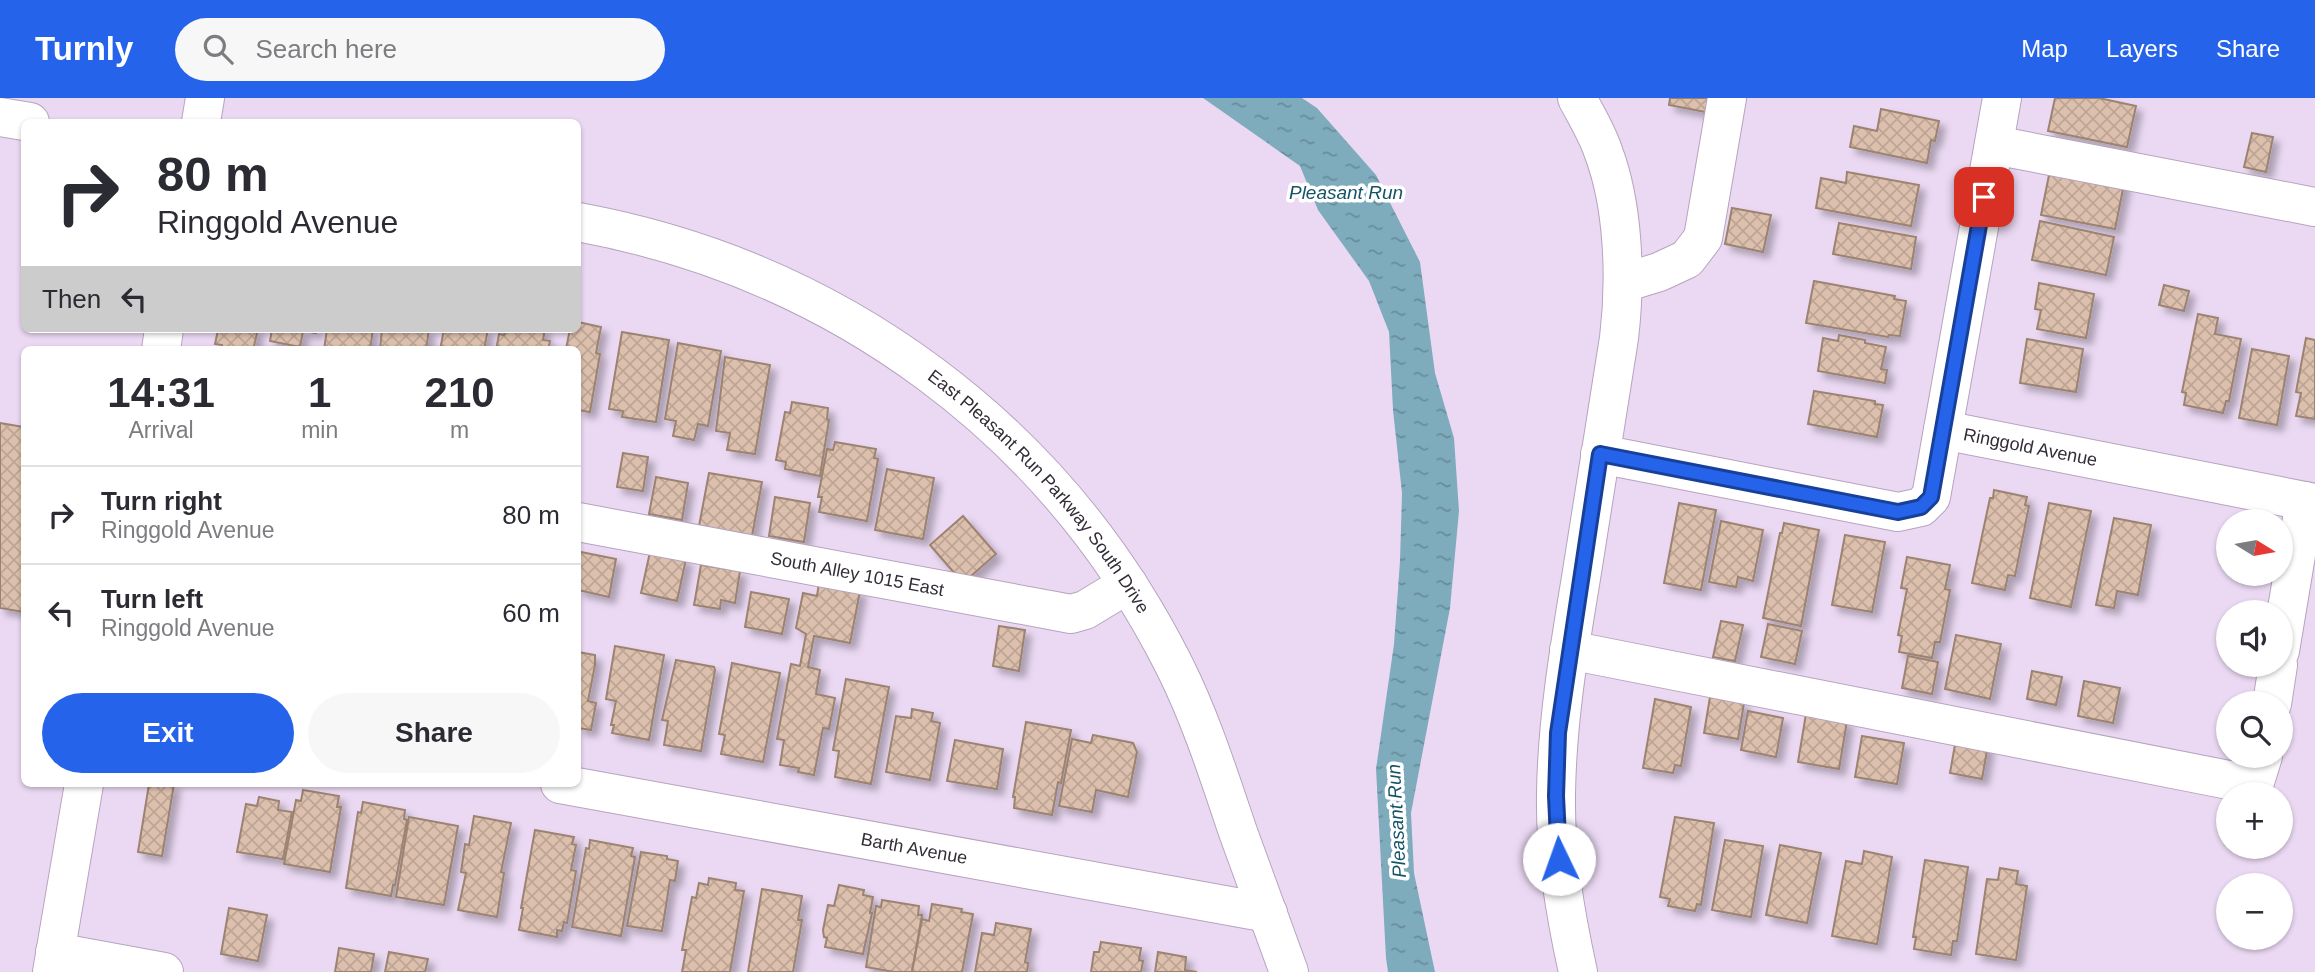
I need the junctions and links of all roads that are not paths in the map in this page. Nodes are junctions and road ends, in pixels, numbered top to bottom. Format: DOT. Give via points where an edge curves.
graph roads {
  1 [pos="205,98"];
  2 [pos="1577,98"];
  3 [pos="1727,98"];
  4 [pos="2002,98"];
  5 [pos="0,117"];
  6 [pos="202,119"];
  7 [pos="21,120"];
  8 [pos="1994,145"];
  9 [pos="2315,207"];
  10 [pos="581,223"];
  11 [pos="1623,283"];
  12 [pos="1943,430"];
  13 [pos="1600,454"];
  14 [pos="2310,502"];
  15 [pos="581,523"];
  16 [pos="1128,584"];
  17 [pos="2290,600"];
  18 [pos="1569,650"];
  19 [pos="2259,768"];
  20 [pos="83,787"];
  21 [pos="576,787"];
  22 [pos="1268,913"];
  23 [pos="53,962"];
  24 [pos="1582,971"];
  25 [pos="164,972"];
  26 [pos="1289,972"];
  1 -- 6 [label="street"];
  2 -- 11 [label="street" via="1603,149 1612,180"];
  3 -- 11 [label="street" via="1703,238 1686,259"];
  4 -- 8 [label="street"];
  5 -- 7 [label="street"];
  8 -- 9 [label="street"];
  8 -- 12 [label="street"];
  10 -- 16 [label="street, East Pleasant Run Parkway South Drive" via="668,243 742,268 827,307 892,346 960,396 1013,444 1066,500"];
  11 -- 13 [label="street"];
  12 -- 13 [label="street, Ringgold Avenue" via="1931,497 1921,507 1898,512"];
  12 -- 14 [label="street, Ringgold Avenue"];
  13 -- 18 [label="street"];
  14 -- 17 [label="street"];
  15 -- 16 [label="street, South Alley 1015 East" via="1071,614"];
  16 -- 22 [label="street, East Pleasant Run Parkway South Drive" via="1189,697"];
  18 -- 19 [label="street" via="2254,785"];
  18 -- 24 [label="street" via="1558,733 1556,796 1566,921"];
  20 -- 23 [label="street"];
  21 -- 22 [label="street, Barth Avenue"];
  22 -- 26 [label="street, East Pleasant Run Parkway South Drive"];
  23 -- 25 [label="street"];
}
